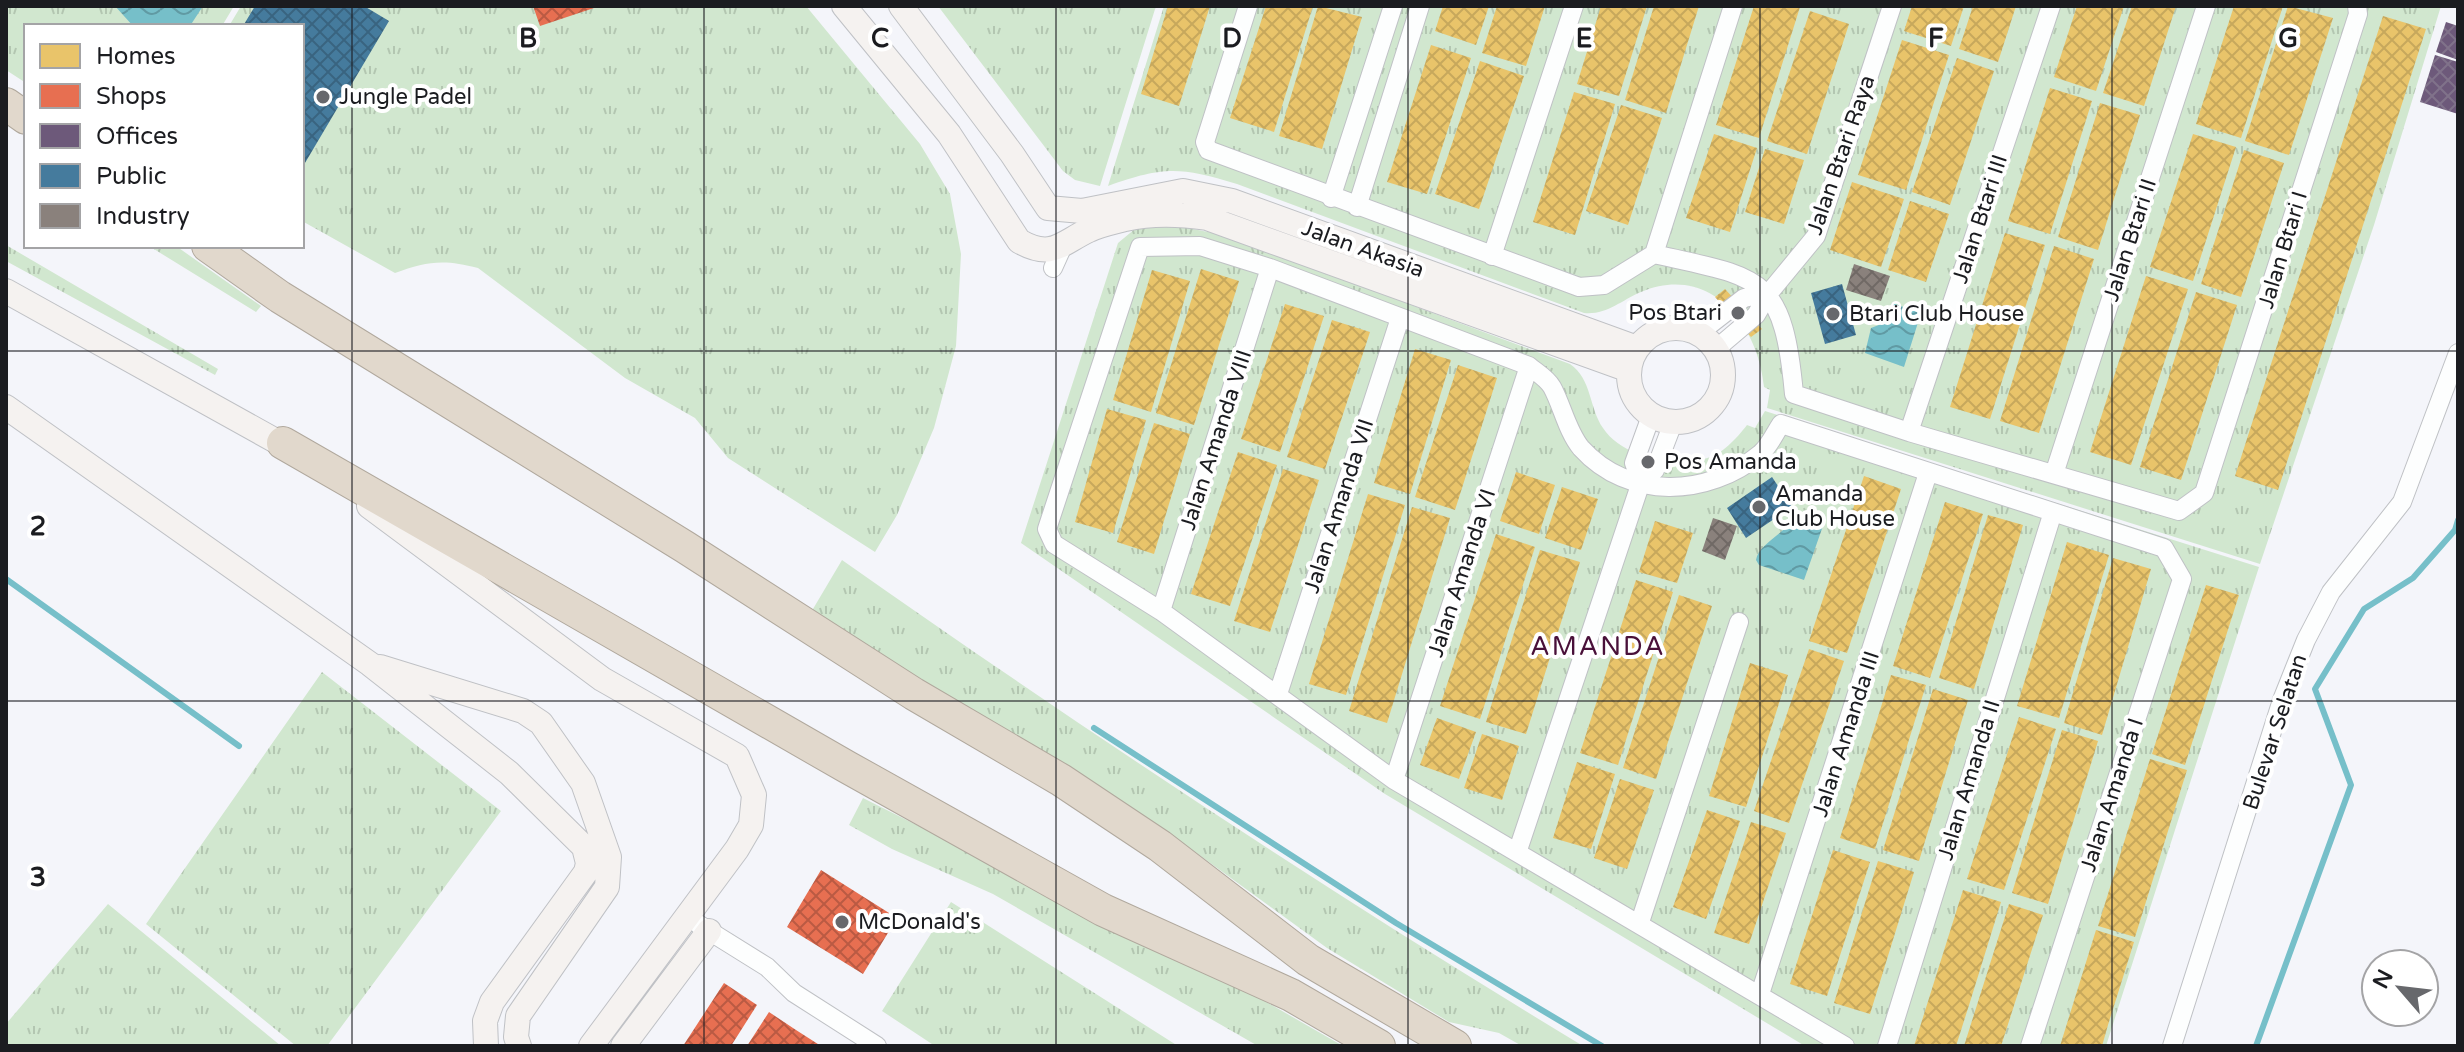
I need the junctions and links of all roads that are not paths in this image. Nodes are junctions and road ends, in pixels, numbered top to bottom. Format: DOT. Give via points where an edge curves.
graph roads {
  1 [pos="844,6"];
  2 [pos="901,6"];
  3 [pos="1248,6"];
  4 [pos="1393,6"];
  5 [pos="1420,6"];
  6 [pos="1574,6"];
  7 [pos="1733,6"];
  8 [pos="1892,6"];
  9 [pos="2051,6"];
  10 [pos="2206,6"];
  11 [pos="2357,6"];
  12 [pos="6,104"];
  13 [pos="24,117"];
  14 [pos="1331,198"];
  15 [pos="1357,207"];
  16 [pos="1048,208"];
  17 [pos="1085,220"];
  18 [pos="1017,242"];
  19 [pos="211,248"];
  20 [pos="1654,254"];
  21 [pos="1492,256"];
  22 [pos="1270,268"];
  23 [pos="6,291"];
  24 [pos="1769,293"];
  25 [pos="1400,318"];
  26 [pos="1707,341"];
  27 [pos="2458,353"];
  28 [pos="1633,359"];
  29 [pos="1529,366"];
  30 [pos="6,407"];
  31 [pos="1662,419"];
  32 [pos="1909,432"];
  33 [pos="283,443"];
  34 [pos="1928,473"];
  35 [pos="2054,474"];
  36 [pos="1641,482"];
  37 [pos="2052,515"];
  38 [pos="1161,611"];
  39 [pos="1739,622"];
  40 [pos="370,664"];
  41 [pos="1278,694"];
  42 [pos="1394,780"];
  43 [pos="1518,850"];
  44 [pos="688,917"];
  45 [pos="1640,922"];
  46 [pos="709,931"];
  47 [pos="1760,994"];
  48 [pos="486,1046"];
  49 [pos="519,1046"];
  50 [pos="591,1046"];
  51 [pos="623,1046"];
  52 [pos="877,1046"];
  53 [pos="1379,1046"];
  54 [pos="1455,1046"];
  55 [pos="1845,1046"];
  56 [pos="1887,1046"];
  57 [pos="2030,1046"];
  58 [pos="2172,1046"];
  1 -- 18 [label="street" via="949,134"];
  2 -- 16 [label="street"];
  3 -- 14 [label="street" via="1205,146"];
  4 -- 14 [label="street"];
  5 -- 15 [label="street"];
  6 -- 21 [label="street"];
  7 -- 20 [label="street"];
  8 -- 24 [label="street, Jalan Btari Raya" via="1816,236"];
  9 -- 32 [label="street, Jalan Btari III"];
  10 -- 35 [label="street, Jalan Btari II"];
  11 -- 35 [label="street, Jalan Btari I" via="2204,493 2194,504 2173,511"];
  12 -- 13 [label="highway"];
  14 -- 15 [label="street"];
  15 -- 21 [label="street"];
  16 -- 17 [label="street, Jalan Akasia"];
  16 -- 18 [label="street, Jalan Akasia"];
  17 -- 18 [label="street, Jalan Akasia" via="1058,258"];
  17 -- 28 [label="street, Jalan Akasia" via="1183,191 1232,201"];
  19 -- 54 [label="highway" via="280,297 914,694 1061,780 1160,846 1308,960"];
  20 -- 21 [label="street" via="1604,285 1579,287"];
  20 -- 24 [label="street" via="1740,273"];
  22 -- 25 [label="street"];
  22 -- 38 [label="street, Jalan Amanda VIII"];
  22 -- 38 [label="street" via="1200,246 1142,246 1136,253 1047,529 1054,544"];
  23 -- 33 [label="street"];
  24 -- 26 [label="street, Jalan Btari Raya" via="1756,315"];
  24 -- 32 [label="street" via="1784,327 1794,394"];
  25 -- 29 [label="street"];
  25 -- 41 [label="street, Jalan Amanda VII"];
  26 -- 28 [label="street" via="1665,329 1654,333"];
  26 -- 31 [label="street" via="1723,371 1714,404 1696,418"];
  27 -- 58 [label="street, Bulevar Selatan" via="2402,502 2331,592 2306,640"];
  28 -- 31 [label="street" via="1631,391"];
  29 -- 36 [label="street" via="1551,384 1581,447 1613,471"];
  29 -- 42 [label="street, Jalan Amanda VI"];
  30 -- 40 [label="street"];
  31 -- 36 [label="street" via="1655,470"];
  32 -- 35 [label="street"];
  33 -- 44 [label="street" via="602,679 737,756 754,795 751,825"];
  33 -- 53 [label="highway" via="1103,910 1291,995"];
  34 -- 36 [label="street" via="1781,424 1762,453 1725,477 1694,488 1658,488"];
  34 -- 37 [label="street"];
  34 -- 47 [label="street, Jalan Amanda III"];
  36 -- 43 [label="street"];
  37 -- 56 [label="street, Jalan Amanda II"];
  37 -- 57 [label="street, Jalan Amanda I" via="2164,548 2182,579"];
  38 -- 41 [label="street"];
  39 -- 45 [label="street"];
  40 -- 48 [label="street" via="509,773 577,838 587,855 586,872 492,1002 485,1021"];
  40 -- 49 [label="street" via="532,715 583,783 605,839 607,887 518,1016"];
  41 -- 42 [label="street"];
  42 -- 43 [label="street"];
  43 -- 45 [label="street"];
  44 -- 46 [label="street"];
  44 -- 50 [label="street"];
  45 -- 47 [label="street"];
  46 -- 51 [label="street"];
  46 -- 52 [label="street"];
  47 -- 55 [label="street"];
}
